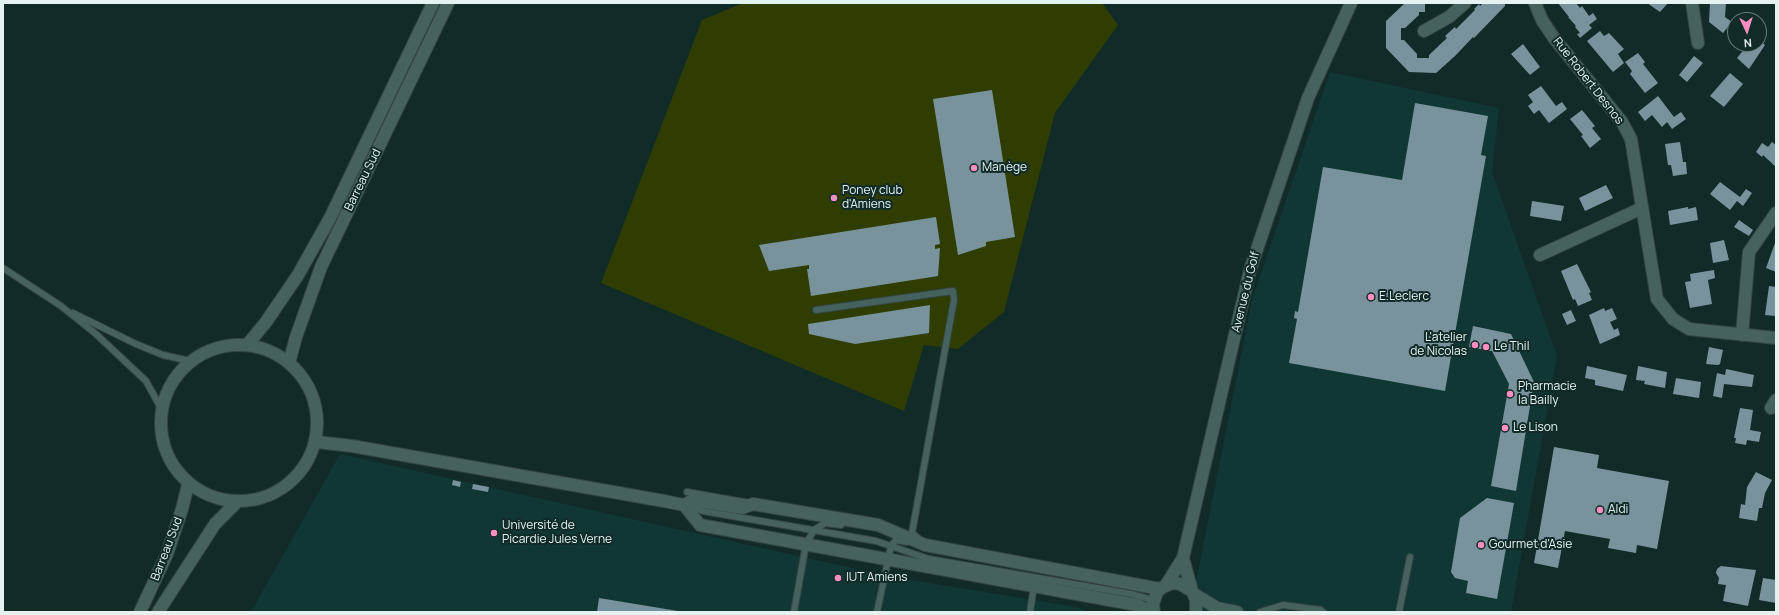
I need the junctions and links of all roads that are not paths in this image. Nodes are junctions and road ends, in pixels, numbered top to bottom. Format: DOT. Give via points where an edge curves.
graph roads {
  1 [pos="433,3"];
  2 [pos="448,3"];
  3 [pos="1350,3"];
  4 [pos="1465,3"];
  5 [pos="1535,3"];
  6 [pos="1692,3"];
  7 [pos="1424,31"];
  8 [pos="1698,43"];
  9 [pos="1642,208"];
  10 [pos="1776,213"];
  11 [pos="1540,255"];
  12 [pos="3,268"];
  13 [pos="61,306"];
  14 [pos="816,310"];
  15 [pos="1742,335"];
  16 [pos="1776,338"];
  17 [pos="248,344"];
  18 [pos="190,361"];
  19 [pos="289,363"];
  20 [pos="162,410"];
  21 [pos="317,442"];
  22 [pos="188,485"];
  23 [pos="687,492"];
  24 [pos="237,502"];
  25 [pos="753,504"];
  26 [pos="684,505"];
  27 [pos="869,524"];
  28 [pos="814,530"];
  29 [pos="806,544"];
  30 [pos="925,545"];
  31 [pos="891,546"];
  32 [pos="1410,557"];
  33 [pos="1183,558"];
  34 [pos="887,559"];
  35 [pos="1034,586"];
  36 [pos="1163,587"];
  37 [pos="1193,593"];
  38 [pos="1153,608"];
  39 [pos="140,612"];
  40 [pos="158,612"];
  41 [pos="794,612"];
  42 [pos="877,612"];
  43 [pos="1030,612"];
  44 [pos="1196,612"];
  45 [pos="1237,612"];
  46 [pos="1260,612"];
  47 [pos="1323,612"];
  48 [pos="1399,612"];
  1 -- 17 [label="main road, Barreau Sud" via="326,224 298,275"];
  2 -- 19 [label="main road, Barreau Sud" via="321,267"];
  3 -- 33 [label="main road, Avenue du Golf" via="1308,98 1250,270"];
  4 -- 7 [label="main road" via="1449,18"];
  5 -- 9 [label="main road, Rue Robert Desnos" via="1554,38 1622,122 1631,139"];
  6 -- 8 [label="main road"];
  9 -- 11 [label="main road"];
  9 -- 15 [label="main road, Rue Robert Desnos" via="1657,298 1673,318 1689,329"];
  10 -- 15 [label="main road" via="1749,252"];
  12 -- 13 [label="lane"];
  13 -- 18 [label="lane" via="136,344 163,355"];
  13 -- 20 [label="lane" via="96,334 146,381"];
  14 -- 30 [label="lane" via="953,291 954,300 912,533"];
  15 -- 16 [label="main road, Rue Robert Desnos"];
  17 -- 18 [label="main road" via="213,350"];
  17 -- 19 [label="main road" via="273,352"];
  18 -- 20 [label="main road" via="170,384"];
  19 -- 21 [label="main road" via="307,383 315,404"];
  20 -- 22 [label="main road" via="163,438 167,451"];
  21 -- 24 [label="main road" via="310,460 291,482 277,492 259,499"];
  21 -- 26 [label="main road" via="360,447"];
  22 -- 24 [label="main road" via="210,496"];
  22 -- 39 [label="main road, Barreau Sud" via="167,554"];
  23 -- 25 [label="lane"];
  24 -- 40 [label="main road, Barreau Sud" via="215,524"];
  25 -- 26 [label="main road" via="742,508 692,500"];
  25 -- 27 [label="main road"];
  26 -- 28 [label="lane" via="703,511"];
  26 -- 29 [label="main road" via="700,525"];
  27 -- 28 [label="lane" via="858,527 825,523"];
  27 -- 30 [label="main road" via="878,525"];
  28 -- 29 [label="lane"];
  28 -- 31 [label="lane"];
  29 -- 34 [label="main road"];
  29 -- 41 [label="lane"];
  30 -- 31 [label="lane" via="896,540"];
  30 -- 36 [label="main road"];
  31 -- 34 [label="lane"];
  31 -- 38 [label="lane" via="929,559 1131,594"];
  32 -- 48 [label="lane"];
  33 -- 36 [label="main road"];
  33 -- 37 [label="main road, Avenue du Golf"];
  34 -- 35 [label="main road"];
  34 -- 42 [label="lane"];
  35 -- 38 [label="main road"];
  35 -- 43 [label="lane"];
  36 -- 37 [label="main road" via="1180,584"];
  36 -- 38 [label="main road"];
  37 -- 44 [label="main road, Avenue du Golf" via="1197,605"];
  37 -- 45 [label="main road" via="1217,608"];
  46 -- 47 [label="lane" via="1282,605"];
}
